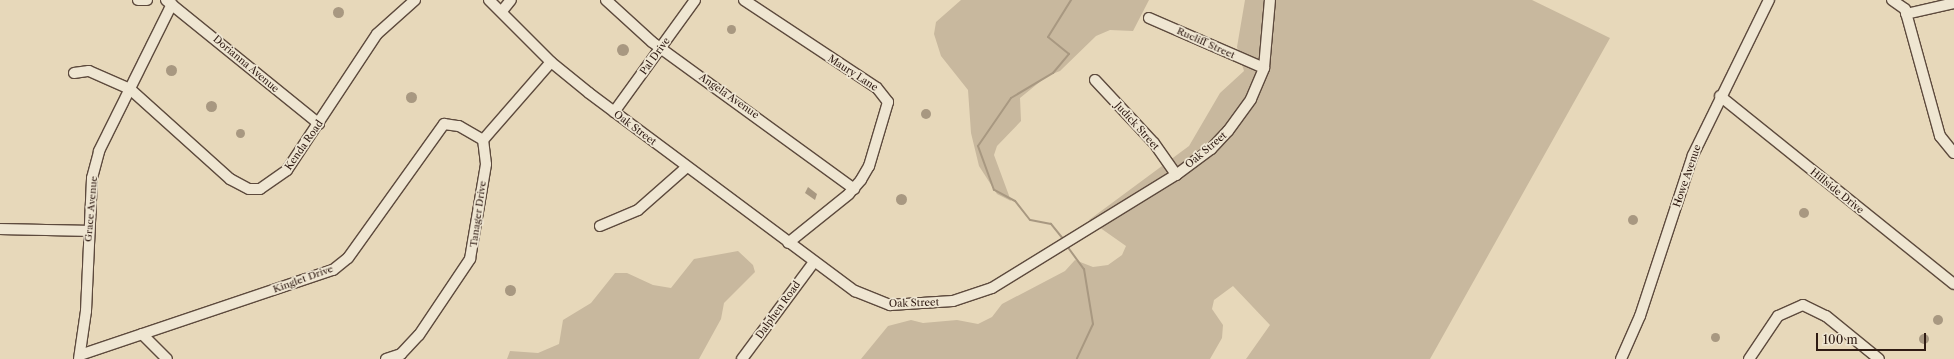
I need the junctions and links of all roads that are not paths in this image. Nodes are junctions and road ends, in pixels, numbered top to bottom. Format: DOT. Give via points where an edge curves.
graph roads {
  1 [pos="138,0"];
  2 [pos="147,0"];
  3 [pos="415,0"];
  4 [pos="489,0"];
  5 [pos="511,0"];
  6 [pos="606,0"];
  7 [pos="695,0"];
  8 [pos="744,0"];
  9 [pos="1270,0"];
  10 [pos="1769,0"];
  11 [pos="1892,0"];
  12 [pos="169,2"];
  13 [pos="1954,3"];
  14 [pos="502,11"];
  15 [pos="1906,14"];
  16 [pos="1149,18"];
  17 [pos="660,48"];
  18 [pos="551,62"];
  19 [pos="1264,68"];
  20 [pos="74,73"];
  21 [pos="1095,80"];
  22 [pos="130,89"];
  23 [pos="1720,96"];
  24 [pos="614,112"];
  25 [pos="319,124"];
  26 [pos="484,140"];
  27 [pos="1954,153"];
  28 [pos="686,167"];
  29 [pos="1176,175"];
  30 [pos="854,189"];
  31 [pos="600,226"];
  32 [pos="0,229"];
  33 [pos="88,231"];
  34 [pos="788,243"];
  35 [pos="814,262"];
  36 [pos="1954,284"];
  37 [pos="142,334"];
  38 [pos="80,357"];
  39 [pos="167,359"];
  40 [pos="386,359"];
  41 [pos="742,359"];
  42 [pos="1621,359"];
  43 [pos="1749,359"];
  44 [pos="1879,359"];
  1 -- 2 [label="street"];
  3 -- 25 [label="street, Kenda Road" via="378,34"];
  4 -- 14 [label="street, Oak Street"];
  5 -- 14 [label="street"];
  6 -- 17 [label="street, Angela Avenue"];
  7 -- 17 [label="street, Pal Drive"];
  8 -- 30 [label="street, Maury Lane" via="877,88 887,99 888,106 869,166"];
  9 -- 19 [label="street, Oak Street"];
  10 -- 23 [label="street, Howe Avenue"];
  11 -- 15 [label="street"];
  12 -- 22 [label="street, Grace Avenue"];
  12 -- 25 [label="street, Dorianna Avenue"];
  13 -- 15 [label="street"];
  14 -- 18 [label="street, Oak Street"];
  15 -- 27 [label="street" via="1940,136"];
  16 -- 19 [label="street, Rucliff Street"];
  17 -- 24 [label="street, Pal Drive"];
  17 -- 30 [label="street, Angela Avenue" via="762,118"];
  18 -- 24 [label="street, Oak Street"];
  18 -- 26 [label="street"];
  19 -- 29 [label="street, Oak Street" via="1250,99 1228,131"];
  20 -- 22 [label="street, Kenda Road" via="89,71"];
  21 -- 29 [label="street, Judick Street" via="1150,138"];
  22 -- 25 [label="street, Kenda Road" via="230,179 248,189 265,187 280,177"];
  22 -- 33 [label="street, Grace Avenue" via="99,151 92,178"];
  23 -- 36 [label="street, Hillside Drive"];
  23 -- 42 [label="street, Howe Avenue" via="1693,155 1640,316"];
  24 -- 28 [label="street, Oak Street"];
  26 -- 37 [label="street, Kinglet Drive" via="459,126 444,124 348,258 333,270"];
  26 -- 40 [label="street, Tanager Drive" via="486,164 470,259 418,335 400,354"];
  28 -- 31 [label="street" via="638,210"];
  28 -- 34 [label="street, Oak Street"];
  29 -- 35 [label="street, Oak Street" via="972,297 928,304 890,305 874,301"];
  30 -- 34 [label="street, Maury Lane"];
  32 -- 33 [label="street"];
  33 -- 38 [label="street, Grace Avenue" via="86,311"];
  34 -- 35 [label="street, Oak Street"];
  35 -- 41 [label="street, Dalphen Road"];
  37 -- 38 [label="street, Kinglet Drive"];
  37 -- 39 [label="street"];
  43 -- 44 [label="street" via="1778,316 1803,305 1820,311"];
}
